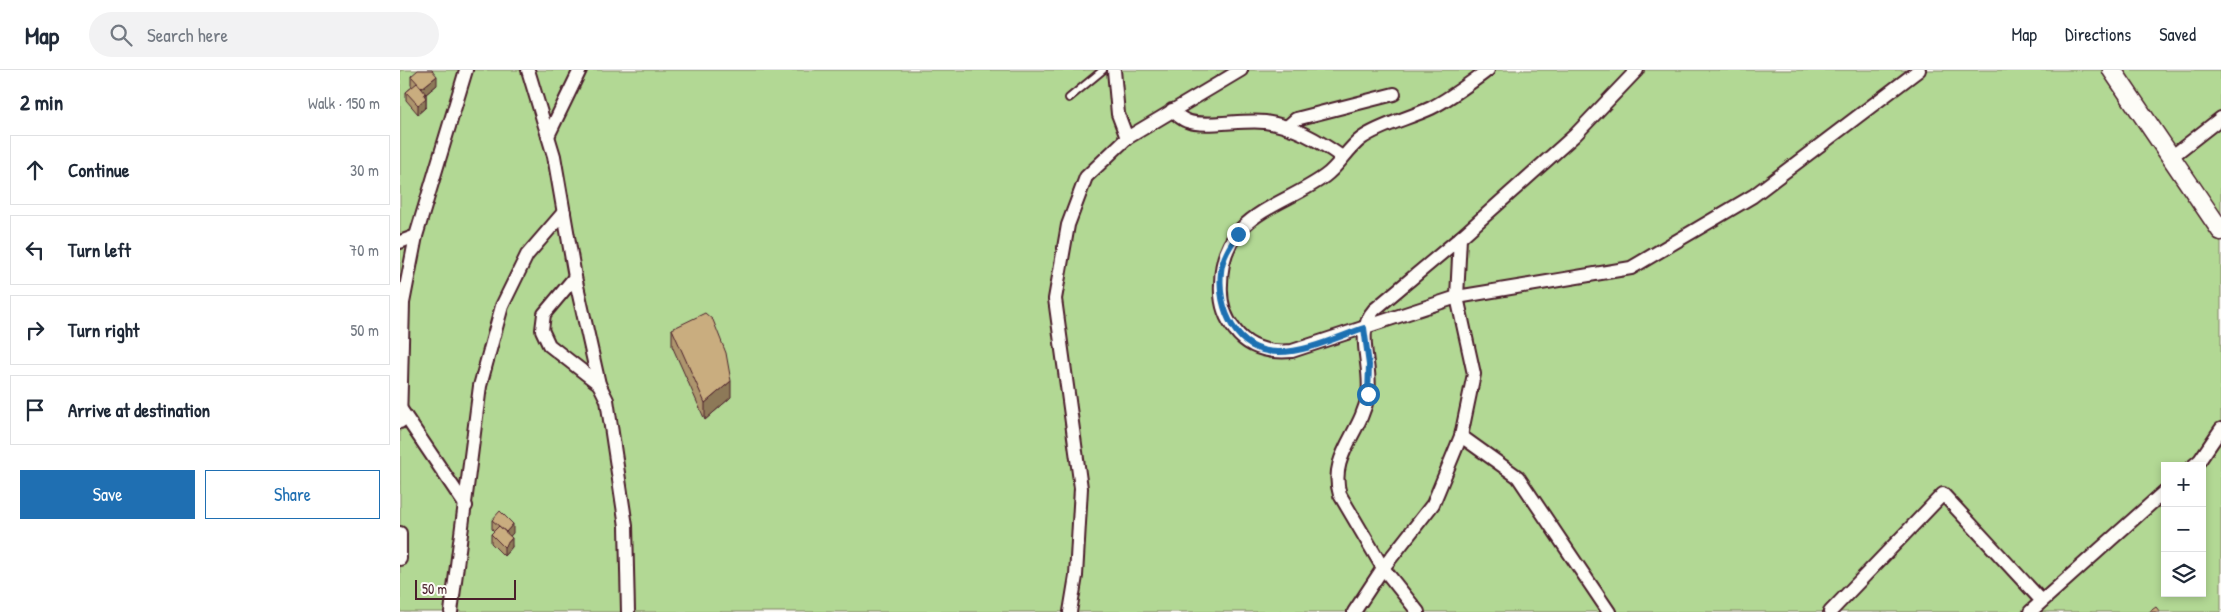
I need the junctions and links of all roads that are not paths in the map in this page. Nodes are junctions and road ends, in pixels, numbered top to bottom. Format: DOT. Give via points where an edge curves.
graph roads {
  1 [pos="466,70"];
  2 [pos="528,70"];
  3 [pos="580,70"];
  4 [pos="1103,70"];
  5 [pos="1114,70"];
  6 [pos="1241,70"];
  7 [pos="1488,70"];
  8 [pos="1637,70"];
  9 [pos="1919,70"];
  10 [pos="2112,70"];
  11 [pos="1394,94"];
  12 [pos="1069,98"];
  13 [pos="1172,110"];
  14 [pos="2221,118"];
  15 [pos="1287,127"];
  16 [pos="548,136"];
  17 [pos="1127,138"];
  18 [pos="1342,157"];
  19 [pos="2170,158"];
  20 [pos="564,212"];
  21 [pos="2221,231"];
  22 [pos="416,236"];
  23 [pos="1460,238"];
  24 [pos="400,242"];
  25 [pos="575,277"];
  26 [pos="1457,297"];
  27 [pos="1364,328"];
  28 [pos="401,378"];
  29 [pos="599,384"];
  30 [pos="400,408"];
  31 [pos="400,422"];
  32 [pos="2221,429"];
  33 [pos="1461,436"];
  34 [pos="2196,462"];
  35 [pos="2161,495"];
  36 [pos="466,506"];
  37 [pos="400,532"];
  38 [pos="400,559"];
  39 [pos="1383,568"];
  40 [pos="2041,600"];
  41 [pos="451,612"];
  42 [pos="628,612"];
  43 [pos="1070,612"];
  44 [pos="1354,612"];
  45 [pos="1418,612"];
  46 [pos="1608,612"];
  47 [pos="1830,612"];
  48 [pos="2030,612"];
  1 -- 22 [label="street"];
  2 -- 16 [label="street"];
  3 -- 16 [label="street"];
  4 -- 12 [label="lane"];
  5 -- 17 [label="street" via="1118,114"];
  6 -- 13 [label="street"];
  7 -- 18 [label="street" via="1433,107 1362,138"];
  8 -- 23 [label="street" via="1575,135"];
  9 -- 26 [label="street" via="1753,196 1631,268"];
  10 -- 19 [label="street"];
  11 -- 15 [label="street" via="1296,119"];
  13 -- 15 [label="street" via="1187,121 1196,123 1248,120"];
  13 -- 17 [label="street"];
  14 -- 19 [label="street"];
  15 -- 18 [label="street" via="1321,142"];
  16 -- 20 [label="street"];
  17 -- 43 [label="street" via="1086,177 1068,225 1056,299 1081,488 1076,576"];
  18 -- 27 [label="street" via="1325,176 1256,215 1238,234 1227,251 1221,271 1220,296 1225,314 1235,330 1248,343 1262,350 1292,351"];
  19 -- 21 [label="street"];
  20 -- 25 [label="street"];
  20 -- 36 [label="street" via="527,255 502,306 480,386"];
  22 -- 24 [label="street"];
  22 -- 28 [label="street" via="403,303"];
  23 -- 26 [label="street"];
  23 -- 27 [label="street" via="1374,310"];
  25 -- 29 [label="street"];
  25 -- 29 [label="street" via="544,314 542,330 549,344"];
  26 -- 27 [label="street"];
  26 -- 33 [label="street" via="1474,374"];
  27 -- 39 [label="street" via="1369,365 1368,394 1361,422 1340,458 1336,470 1337,483 1340,495"];
  28 -- 30 [label="street"];
  29 -- 42 [label="street" via="607,400 626,526"];
  30 -- 31 [label="street"];
  30 -- 36 [label="street"];
  32 -- 34 [label="street"];
  33 -- 39 [label="street" via="1433,504"];
  33 -- 46 [label="street" via="1518,478"];
  35 -- 40 [label="street"];
  36 -- 41 [label="street"];
  37 -- 38 [label="street"];
  39 -- 44 [label="street"];
  39 -- 45 [label="street"];
  40 -- 47 [label="street" via="1943,494"];
  40 -- 48 [label="street"];
}
